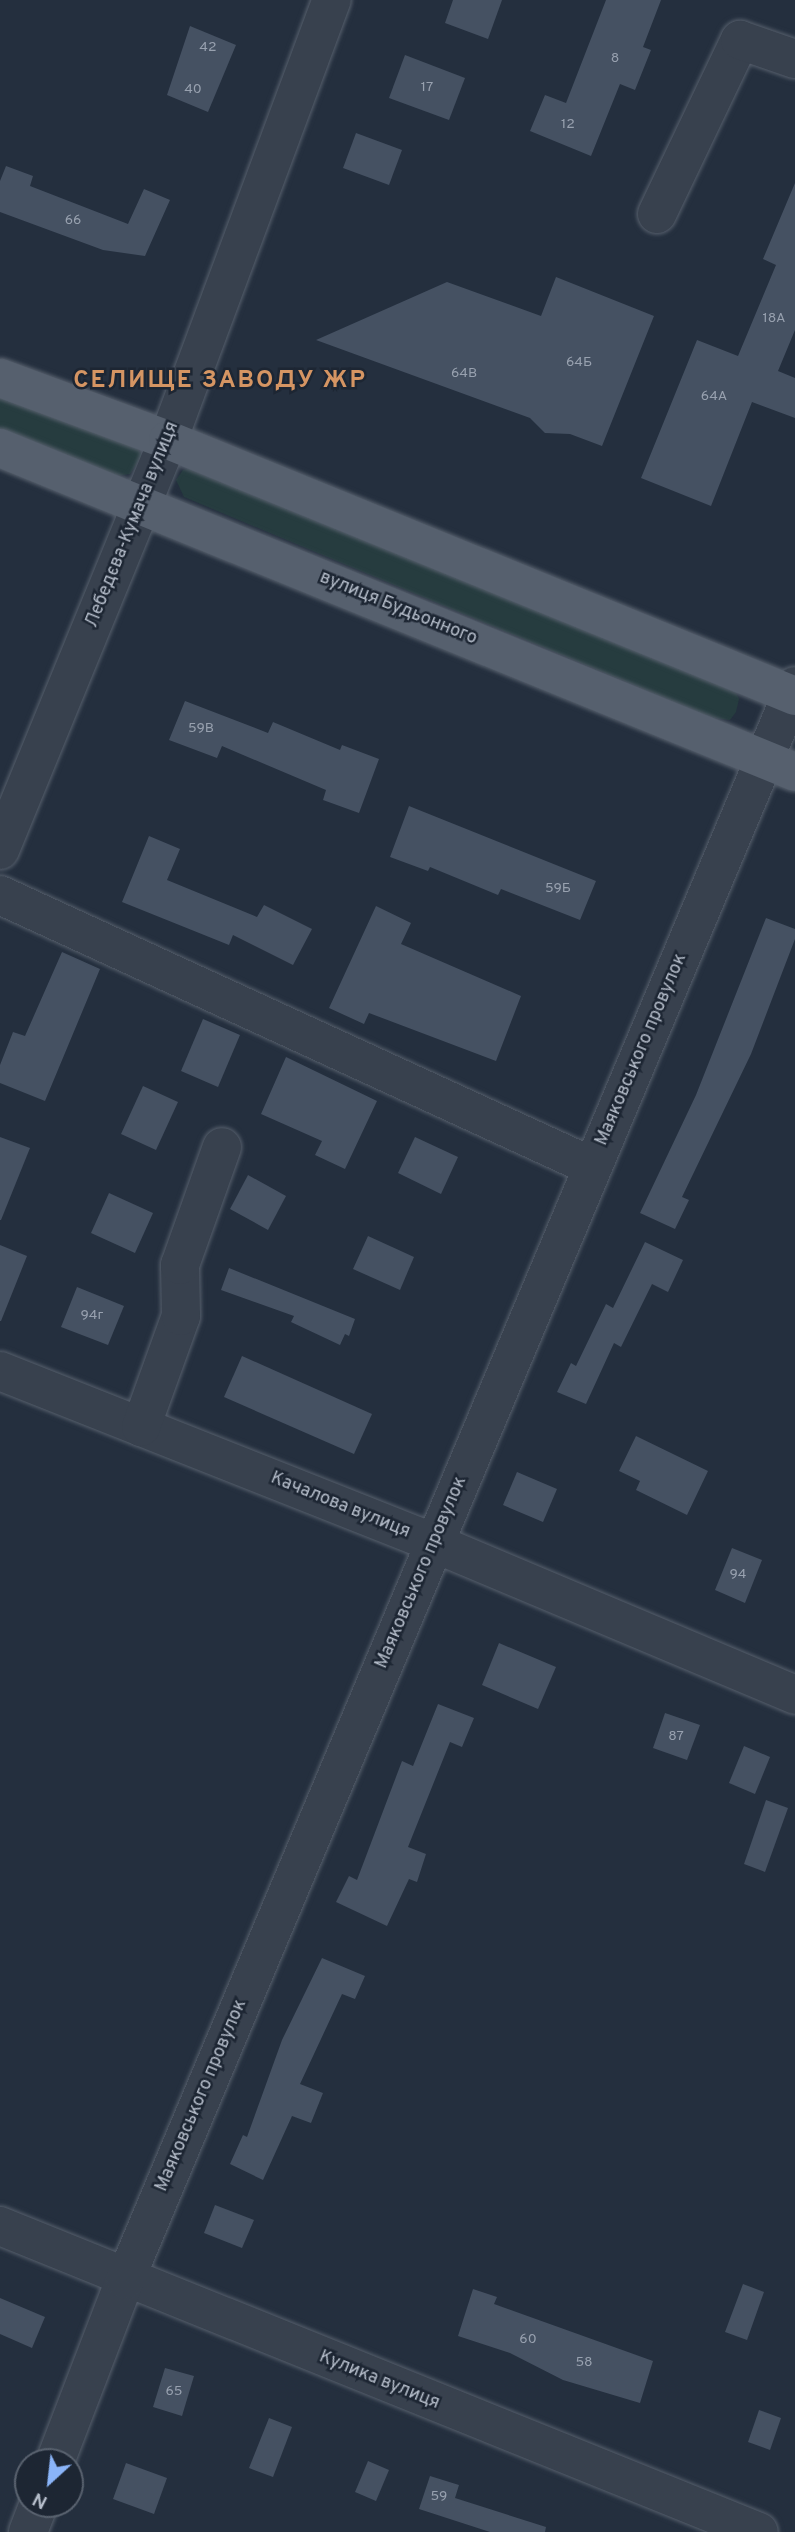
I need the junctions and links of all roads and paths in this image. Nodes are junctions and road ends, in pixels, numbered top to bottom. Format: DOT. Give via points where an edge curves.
graph roads {
  1 [pos="332,0"];
  2 [pos="795,58"];
  3 [pos="657,214"];
  4 [pos="0,379"];
  5 [pos="168,440"];
  6 [pos="0,448"];
  7 [pos="142,503"];
  8 [pos="794,692"];
  9 [pos="780,766"];
  10 [pos="0,850"];
  11 [pos="0,895"];
  12 [pos="222,1147"];
  13 [pos="593,1167"];
  14 [pos="0,1371"];
  15 [pos="141,1427"];
  16 [pos="434,1544"];
  17 [pos="795,1695"];
  18 [pos="0,2226"];
  19 [pos="125,2280"];
  20 [pos="60,2448"];
  21 [pos="759,2532"];
  1 -- 5 [label="street, Лебедєва-Кумача вулиця"];
  2 -- 3 [label="street" via="740,40"];
  4 -- 5 [label="main road"];
  5 -- 7 [label="street, Лебедєва-Кумача вулиця"];
  5 -- 8 [label="main road"];
  6 -- 7 [label="main road, вулиця Будьонного"];
  7 -- 9 [label="main road, вулиця Будьонного"];
  7 -- 10 [label="street, Лебедєва-Кумача вулиця"];
  8 -- 9 [label="street, Маяковського провулок"];
  9 -- 13 [label="street, Маяковського провулок"];
  11 -- 13 [label="street"];
  12 -- 15 [label="street" via="180,1265 181,1315"];
  13 -- 16 [label="street, Маяковського провулок"];
  14 -- 15 [label="street, Качалова вулиця"];
  15 -- 16 [label="street, Качалова вулиця"];
  16 -- 17 [label="street, Качалова вулиця"];
  16 -- 19 [label="street, Маяковського провулок"];
  18 -- 19 [label="street, Кулика вулиця"];
  19 -- 20 [label="street, Маяковського провулок"];
  19 -- 21 [label="street, Кулика вулиця"];
}
